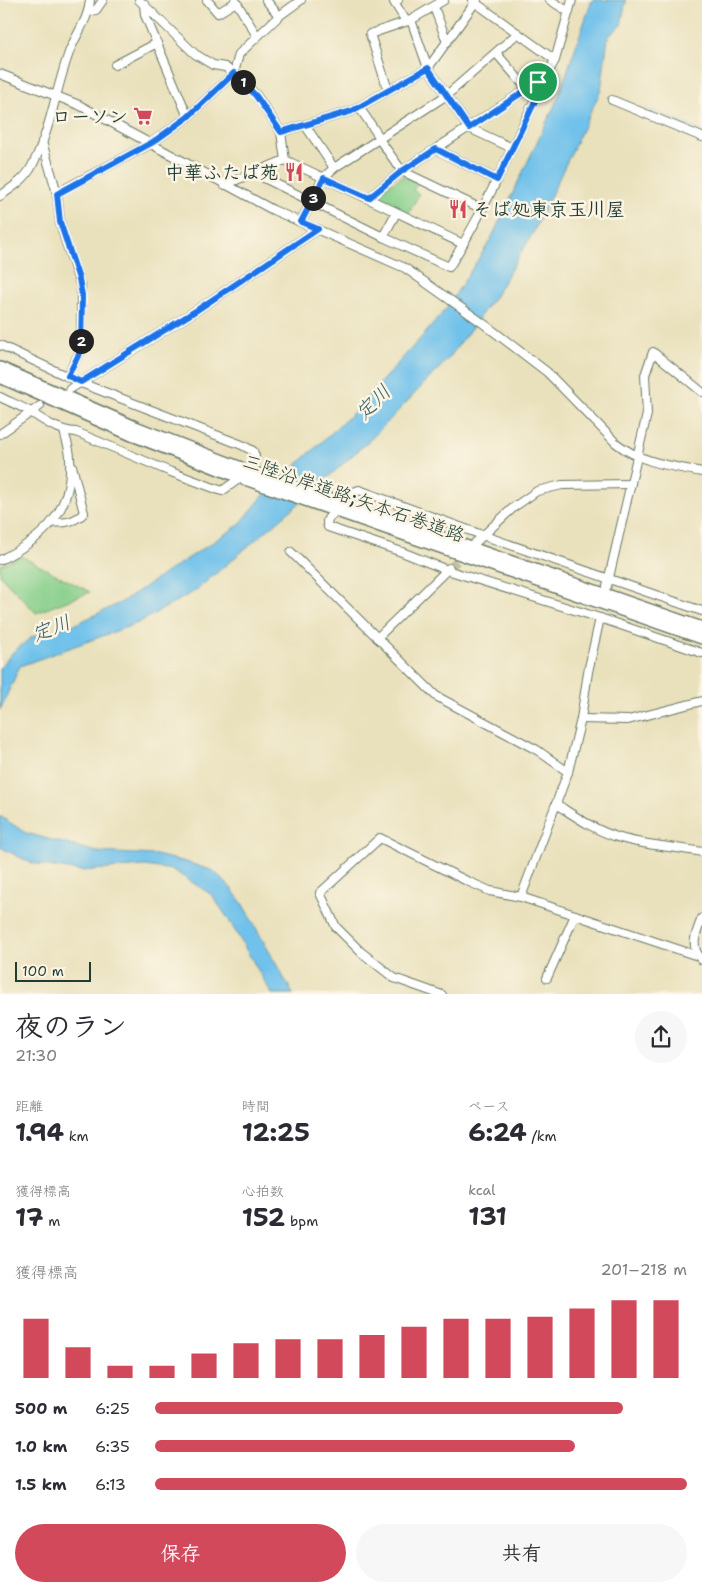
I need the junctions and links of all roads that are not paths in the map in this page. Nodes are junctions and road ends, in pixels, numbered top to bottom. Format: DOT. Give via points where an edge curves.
graph roads {
  1 [pos="90,0"];
  2 [pos="103,0"];
  3 [pos="207,0"];
  4 [pos="266,0"];
  5 [pos="301,0"];
  6 [pos="398,0"];
  7 [pos="444,0"];
  8 [pos="550,0"];
  9 [pos="572,0"];
  10 [pos="235,1"];
  11 [pos="474,1"];
  12 [pos="141,2"];
  13 [pos="434,7"];
  14 [pos="88,12"];
  15 [pos="569,12"];
  16 [pos="279,16"];
  17 [pos="408,21"];
  18 [pos="518,33"];
  19 [pos="257,36"];
  20 [pos="447,42"];
  21 [pos="157,43"];
  22 [pos="496,53"];
  23 [pos="554,60"];
  24 [pos="115,65"];
  25 [pos="428,68"];
  26 [pos="234,73"];
  27 [pos="0,74"];
  28 [pos="538,82"];
  29 [pos="527,89"];
  30 [pos="388,90"];
  31 [pos="447,95"];
  32 [pos="56,96"];
  33 [pos="612,100"];
  34 [pos="359,107"];
  35 [pos="188,117"];
  36 [pos="305,125"];
  37 [pos="469,128"];
  38 [pos="281,132"];
  39 [pos="702,137"];
  40 [pos="380,139"];
  41 [pos="42,142"];
  42 [pos="150,144"];
  43 [pos="512,148"];
  44 [pos="436,149"];
  45 [pos="285,160"];
  46 [pos="334,168"];
  47 [pos="258,170"];
  48 [pos="402,171"];
  49 [pos="324,178"];
  50 [pos="497,180"];
  51 [pos="224,185"];
  52 [pos="57,194"];
  53 [pos="0,196"];
  54 [pos="369,198"];
  55 [pos="311,202"];
  56 [pos="482,209"];
  57 [pos="396,213"];
  58 [pos="301,222"];
  59 [pos="318,229"];
  60 [pos="383,237"];
  61 [pos="463,244"];
  62 [pos="0,346"];
  63 [pos="0,368"];
  64 [pos="68,376"];
  65 [pos="0,377"];
  66 [pos="81,382"];
  67 [pos="70,389"];
  68 [pos="702,392"];
  69 [pos="0,397"];
  70 [pos="40,406"];
  71 [pos="30,412"];
  72 [pos="64,431"];
  73 [pos="0,434"];
  74 [pos="637,456"];
  75 [pos="70,458"];
  76 [pos="702,472"];
  77 [pos="244,474"];
  78 [pos="630,484"];
  79 [pos="338,507"];
  80 [pos="52,522"];
  81 [pos="482,535"];
  82 [pos="475,543"];
  83 [pos="291,552"];
  84 [pos="0,560"];
  85 [pos="449,568"];
  86 [pos="608,582"];
  87 [pos="702,611"];
  88 [pos="600,618"];
  89 [pos="702,628"];
  90 [pos="377,638"];
  91 [pos="702,638"];
  92 [pos="702,653"];
  93 [pos="702,701"];
  94 [pos="581,719"];
  95 [pos="568,772"];
  96 [pos="556,804"];
  97 [pos="702,852"];
  98 [pos="520,897"];
  99 [pos="575,915"];
  100 [pos="702,918"];
  101 [pos="700,958"];
  102 [pos="547,978"];
  103 [pos="442,994"];
  1 -- 14 [label="street"];
  2 -- 14 [label="street" via="96,10"];
  3 -- 10 [label="street" via="218,13"];
  4 -- 16 [label="street"];
  5 -- 16 [label="street"];
  6 -- 17 [label="street" via="394,2"];
  7 -- 13 [label="street"];
  8 -- 15 [label="street"];
  9 -- 15 [label="street"];
  10 -- 19 [label="street"];
  11 -- 18 [label="street"];
  11 -- 20 [label="street"];
  12 -- 21 [label="street"];
  12 -- 26 [label="street" via="202,60"];
  13 -- 17 [label="street"];
  13 -- 20 [label="street"];
  14 -- 32 [label="street" via="70,50"];
  15 -- 23 [label="street"];
  16 -- 19 [label="street"];
  17 -- 25 [label="street"];
  17 -- 30 [label="street" via="370,34"];
  18 -- 22 [label="street"];
  18 -- 23 [label="street"];
  19 -- 26 [label="street" via="239,54"];
  20 -- 25 [label="street"];
  21 -- 24 [label="street"];
  21 -- 35 [label="street"];
  22 -- 29 [label="street"];
  22 -- 31 [label="street"];
  23 -- 28 [label="street" via="547,75"];
  25 -- 30 [label="street"];
  25 -- 31 [label="street"];
  26 -- 35 [label="street"];
  26 -- 38 [label="street" via="256,96"];
  27 -- 32 [label="street"];
  28 -- 29 [label="street"];
  28 -- 43 [label="street" via="540,91"];
  29 -- 37 [label="street"];
  30 -- 34 [label="street"];
  31 -- 37 [label="street"];
  31 -- 40 [label="street"];
  32 -- 41 [label="street"];
  32 -- 42 [label="street"];
  33 -- 39 [label="street"];
  34 -- 36 [label="street"];
  34 -- 40 [label="street"];
  35 -- 42 [label="street"];
  36 -- 38 [label="street"];
  36 -- 46 [label="street"];
  37 -- 43 [label="street"];
  37 -- 44 [label="street"];
  38 -- 45 [label="street"];
  40 -- 46 [label="street"];
  40 -- 48 [label="street"];
  41 -- 52 [label="street"];
  41 -- 53 [label="street" via="24,178"];
  42 -- 51 [label="street"];
  42 -- 52 [label="street"];
  43 -- 50 [label="street"];
  44 -- 48 [label="street"];
  44 -- 50 [label="street"];
  45 -- 47 [label="street"];
  45 -- 49 [label="street"];
  46 -- 49 [label="street"];
  47 -- 51 [label="street"];
  47 -- 55 [label="street" via="262,177"];
  48 -- 54 [label="street"];
  48 -- 56 [label="street"];
  49 -- 54 [label="street"];
  49 -- 55 [label="street"];
  50 -- 56 [label="street"];
  51 -- 58 [label="street"];
  52 -- 64 [label="street" via="60,222 82,295 81,350"];
  54 -- 57 [label="street"];
  55 -- 58 [label="street"];
  55 -- 60 [label="street"];
  56 -- 61 [label="street"];
  57 -- 60 [label="street"];
  57 -- 61 [label="street"];
  58 -- 59 [label="street"];
  59 -- 66 [label="street"];
  59 -- 74 [label="street" via="405,268 448,297 547,372 616,443"];
  60 -- 61 [label="street" via="449,267"];
  62 -- 64 [label="street"];
  63 -- 77 [label="highway, 三陸沿岸道路;矢本石巻道路"];
  64 -- 66 [label="street"];
  65 -- 77 [label="highway, 三陸沿岸道路;矢本石巻道路" via="123,431"];
  66 -- 67 [label="street"];
  66 -- 77 [label="street" via="253,451 255,456"];
  68 -- 74 [label="street" via="653,352 645,375 647,414"];
  69 -- 71 [label="street"];
  70 -- 71 [label="street"];
  71 -- 72 [label="street"];
  71 -- 73 [label="street"];
  72 -- 75 [label="street"];
  72 -- 77 [label="street" via="76,432 222,491"];
  74 -- 76 [label="street"];
  74 -- 78 [label="street"];
  75 -- 80 [label="street" via="68,489"];
  75 -- 80 [label="street" via="84,513 78,519 59,524"];
  77 -- 79 [label="highway, 三陸沿岸道路;矢本石巻道路"];
  78 -- 81 [label="street" via="537,490"];
  78 -- 86 [label="street"];
  79 -- 81 [label="street" via="359,490"];
  79 -- 85 [label="street" via="328,518 328,527"];
  79 -- 89 [label="highway, 三陸沿岸道路;矢本石巻道路"];
  79 -- 91 [label="highway, 三陸沿岸道路;矢本石巻道路"];
  80 -- 84 [label="street" via="40,536"];
  81 -- 82 [label="street"];
  81 -- 86 [label="street"];
  83 -- 90 [label="street"];
  85 -- 88 [label="street"];
  85 -- 90 [label="street"];
  86 -- 87 [label="street"];
  88 -- 92 [label="street"];
  88 -- 94 [label="street"];
  90 -- 95 [label="street" via="436,696 537,750"];
  93 -- 94 [label="street" via="628,720"];
  94 -- 95 [label="street"];
  95 -- 96 [label="street"];
  96 -- 97 [label="street" via="614,836"];
  96 -- 98 [label="street"];
  98 -- 99 [label="street"];
  98 -- 103 [label="street" via="490,891 380,838 320,893 336,927 361,952 394,978"];
  99 -- 101 [label="street"];
  99 -- 102 [label="street"];
  100 -- 101 [label="street" via="695,936 695,950"];
}
